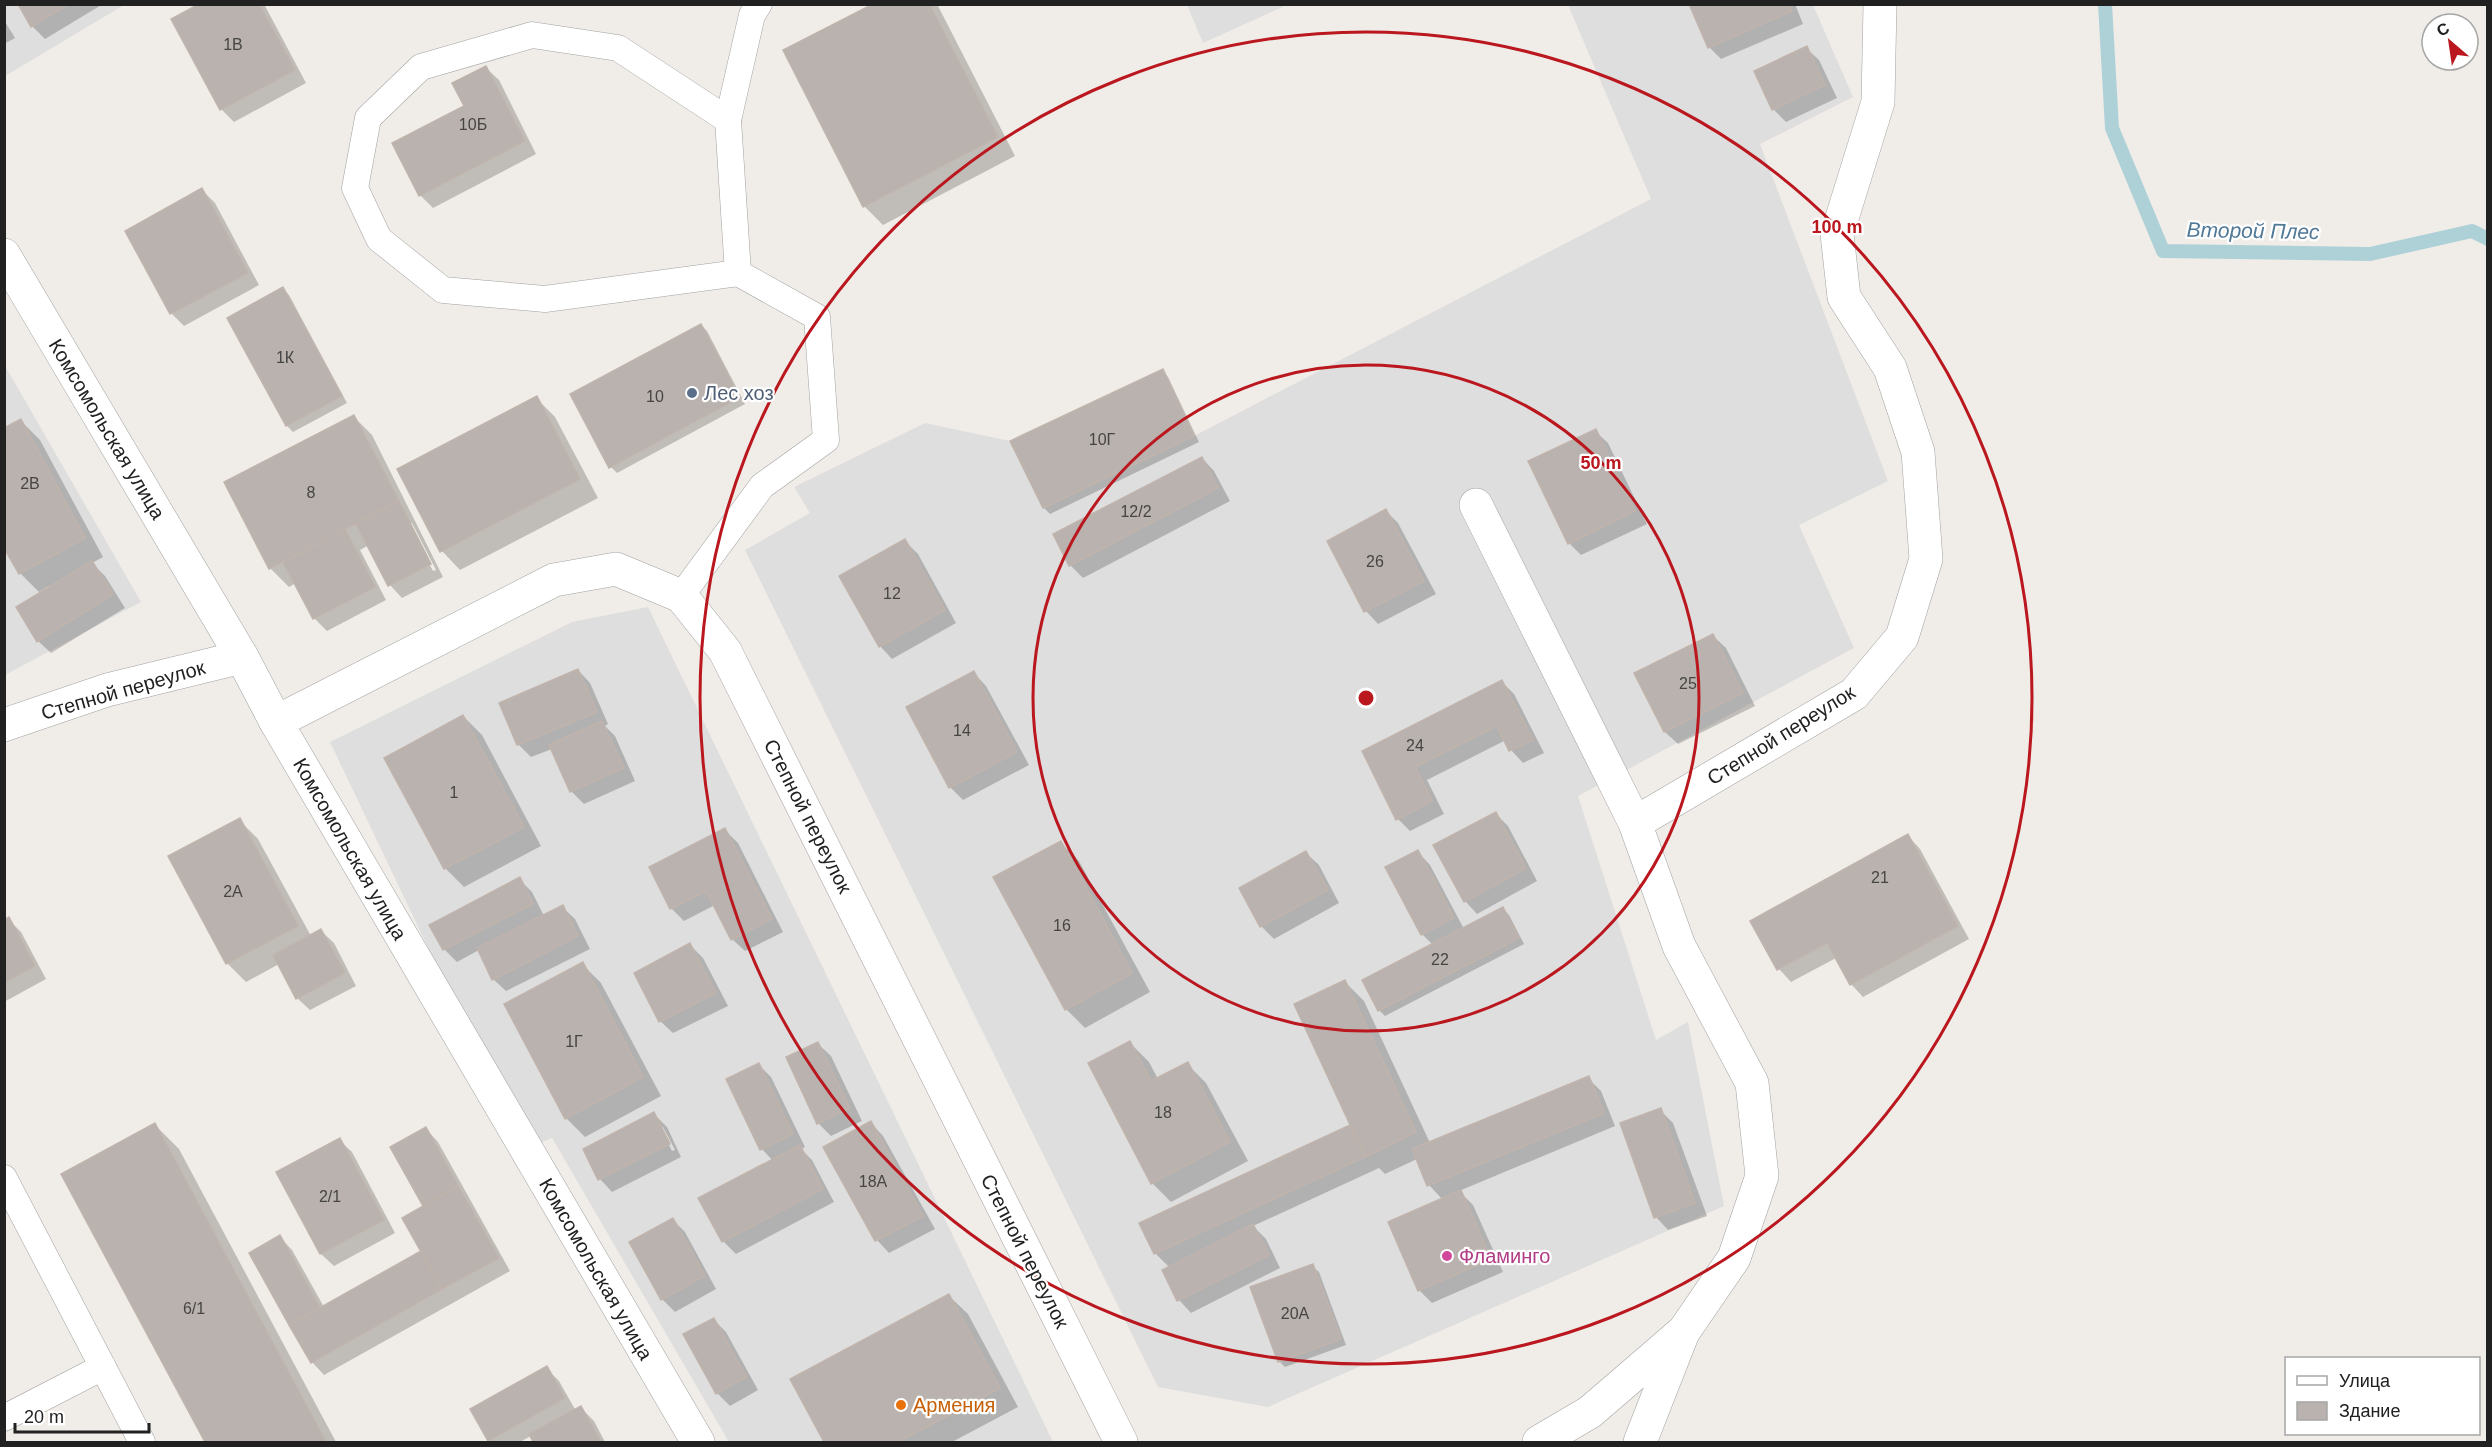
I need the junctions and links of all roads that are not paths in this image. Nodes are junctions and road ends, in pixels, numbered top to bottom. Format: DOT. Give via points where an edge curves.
graph roads {
  1 [pos="759,4"];
  2 [pos="1880,4"];
  3 [pos="728,120"];
  4 [pos="4,255"];
  5 [pos="738,273"];
  6 [pos="1476,505"];
  7 [pos="681,596"];
  8 [pos="242,657"];
  9 [pos="276,722"];
  10 [pos="4,725"];
  11 [pos="1635,823"];
  12 [pos="4,1178"];
  13 [pos="1684,1331"];
  14 [pos="103,1366"];
  15 [pos="4,1418"];
  16 [pos="142,1443"];
  17 [pos="698,1443"];
  18 [pos="1121,1443"];
  19 [pos="1539,1443"];
  20 [pos="1640,1443"];
  1 -- 3 [label="lane" via="752,15"];
  2 -- 11 [label="street, Степной переулок" via="1878,102 1837,234 1844,297 1890,368 1918,452 1926,559 1902,637 1854,694"];
  3 -- 5 [label="lane"];
  3 -- 5 [label="lane" via="618,48 532,35 421,67 368,118 355,188 379,239 443,290 545,299"];
  4 -- 8 [label="street, Комсомольская улица"];
  5 -- 7 [label="lane" via="817,317 826,440 762,486"];
  6 -- 11 [label="street"];
  7 -- 9 [label="street, Степной переулок" via="616,569 554,580"];
  7 -- 18 [label="street, Степной переулок" via="725,651"];
  8 -- 9 [label="street, Комсомольская улица"];
  8 -- 10 [label="street, Степной переулок" via="107,690"];
  9 -- 17 [label="street, Комсомольская улица"];
  11 -- 13 [label="street" via="1679,946 1752,1083 1762,1176 1734,1258"];
  12 -- 14 [label="lane"];
  13 -- 19 [label="street" via="1590,1412"];
  13 -- 20 [label="street"];
  14 -- 15 [label="lane"];
  14 -- 16 [label="lane"];
}
